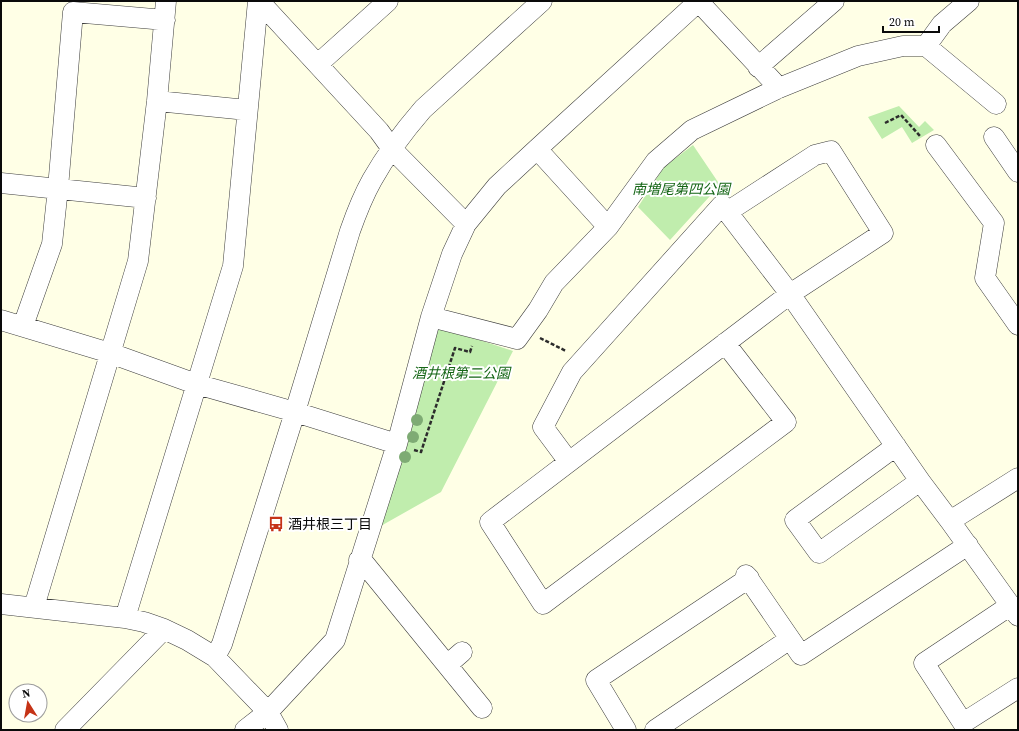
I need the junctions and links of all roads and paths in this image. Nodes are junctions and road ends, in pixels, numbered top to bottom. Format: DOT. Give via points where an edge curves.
graph roads {
  1 [pos="259,1"];
  2 [pos="388,1"];
  3 [pos="542,1"];
  4 [pos="699,1"];
  5 [pos="834,1"];
  6 [pos="969,1"];
  7 [pos="166,10"];
  8 [pos="926,46"];
  9 [pos="318,64"];
  10 [pos="758,67"];
  11 [pos="778,88"];
  12 [pos="157,100"];
  13 [pos="996,104"];
  14 [pos="247,110"];
  15 [pos="885,123"];
  16 [pos="994,137"];
  17 [pos="936,145"];
  18 [pos="392,149"];
  19 [pos="536,149"];
  20 [pos="1018,172"];
  21 [pos="1,183"];
  22 [pos="58,188"];
  23 [pos="146,198"];
  24 [pos="727,212"];
  25 [pos="466,224"];
  26 [pos="608,227"];
  27 [pos="790,294"];
  28 [pos="431,317"];
  29 [pos="1,320"];
  30 [pos="1018,325"];
  31 [pos="23,326"];
  32 [pos="479,329"];
  33 [pos="725,343"];
  34 [pos="110,353"];
  35 [pos="196,384"];
  36 [pos="295,412"];
  37 [pos="397,444"];
  38 [pos="896,446"];
  39 [pos="421,452"];
  40 [pos="569,462"];
  41 [pos="1018,478"];
  42 [pos="920,481"];
  43 [pos="950,520"];
  44 [pos="968,545"];
  45 [pos="359,560"];
  46 [pos="1,604"];
  47 [pos="34,607"];
  48 [pos="1015,611"];
  49 [pos="126,618"];
  50 [pos="164,629"];
  51 [pos="790,639"];
  52 [pos="462,652"];
  53 [pos="215,656"];
  54 [pos="447,665"];
  55 [pos="1018,688"];
  56 [pos="482,708"];
  57 [pos="268,712"];
  58 [pos="65,730"];
  59 [pos="245,730"];
  60 [pos="278,730"];
  61 [pos="626,730"];
  62 [pos="655,730"];
  1 -- 9 [label="street"];
  1 -- 14 [label="street"];
  2 -- 9 [label="street"];
  3 -- 18 [label="street" via="423,109"];
  4 -- 10 [label="street"];
  4 -- 19 [label="street"];
  5 -- 10 [label="street"];
  6 -- 8 [label="street" via="942,24"];
  7 -- 12 [label="street"];
  7 -- 22 [label="street" via="73,12"];
  8 -- 11 [label="street" via="903,46 858,56"];
  8 -- 13 [label="street"];
  9 -- 18 [label="street" via="379,131"];
  10 -- 11 [label="street"];
  11 -- 26 [label="street" via="692,130 656,161"];
  12 -- 14 [label="street"];
  12 -- 23 [label="street"];
  14 -- 35 [label="street" via="232,266"];
  15 -- 17 [label="path" via="901,115 920,135"];
  16 -- 20 [label="street"];
  17 -- 30 [label="street" via="994,223 985,278"];
  18 -- 25 [label="street"];
  18 -- 36 [label="street" via="372,180 358,209"];
  19 -- 25 [label="street" via="497,186"];
  19 -- 26 [label="street"];
  21 -- 22 [label="street"];
  22 -- 23 [label="street"];
  22 -- 31 [label="street" via="52,244"];
  23 -- 34 [label="street" via="138,261"];
  24 -- 27 [label="street"];
  24 -- 27 [label="street" via="815,155 832,151 883,233"];
  24 -- 40 [label="street" via="722,205 572,372 543,428"];
  25 -- 28 [label="street" via="452,254"];
  26 -- 32 [label="street" via="554,283 517,339"];
  27 -- 33 [label="street"];
  27 -- 38 [label="street"];
  28 -- 32 [label="street"];
  28 -- 37 [label="street"];
  29 -- 31 [label="street"];
  31 -- 34 [label="street"];
  32 -- 39 [label="path" via="470,352 455,348"];
  33 -- 40 [label="street"];
  33 -- 40 [label="street" via="786,422 543,604 490,522"];
  34 -- 35 [label="street"];
  34 -- 47 [label="street"];
  35 -- 36 [label="street"];
  35 -- 49 [label="street"];
  36 -- 37 [label="street"];
  36 -- 53 [label="street" via="222,644"];
  37 -- 45 [label="street"];
  38 -- 42 [label="street"];
  38 -- 42 [label="street" via="795,520 819,553"];
  41 -- 43 [label="street"];
  42 -- 43 [label="street"];
  43 -- 44 [label="street"];
  44 -- 48 [label="street"];
  44 -- 51 [label="street" via="801,655"];
  45 -- 54 [label="street"];
  45 -- 57 [label="street" via="335,640"];
  46 -- 47 [label="street"];
  47 -- 49 [label="street"];
  48 -- 55 [label="street" via="924,663 963,723"];
  49 -- 50 [label="street"];
  50 -- 53 [label="street"];
  50 -- 58 [label="street"];
  51 -- 61 [label="street" via="748,576 596,680"];
  51 -- 62 [label="street"];
  52 -- 54 [label="street"];
  53 -- 57 [label="street"];
  54 -- 56 [label="street"];
  57 -- 59 [label="street"];
  57 -- 60 [label="street"];
}
